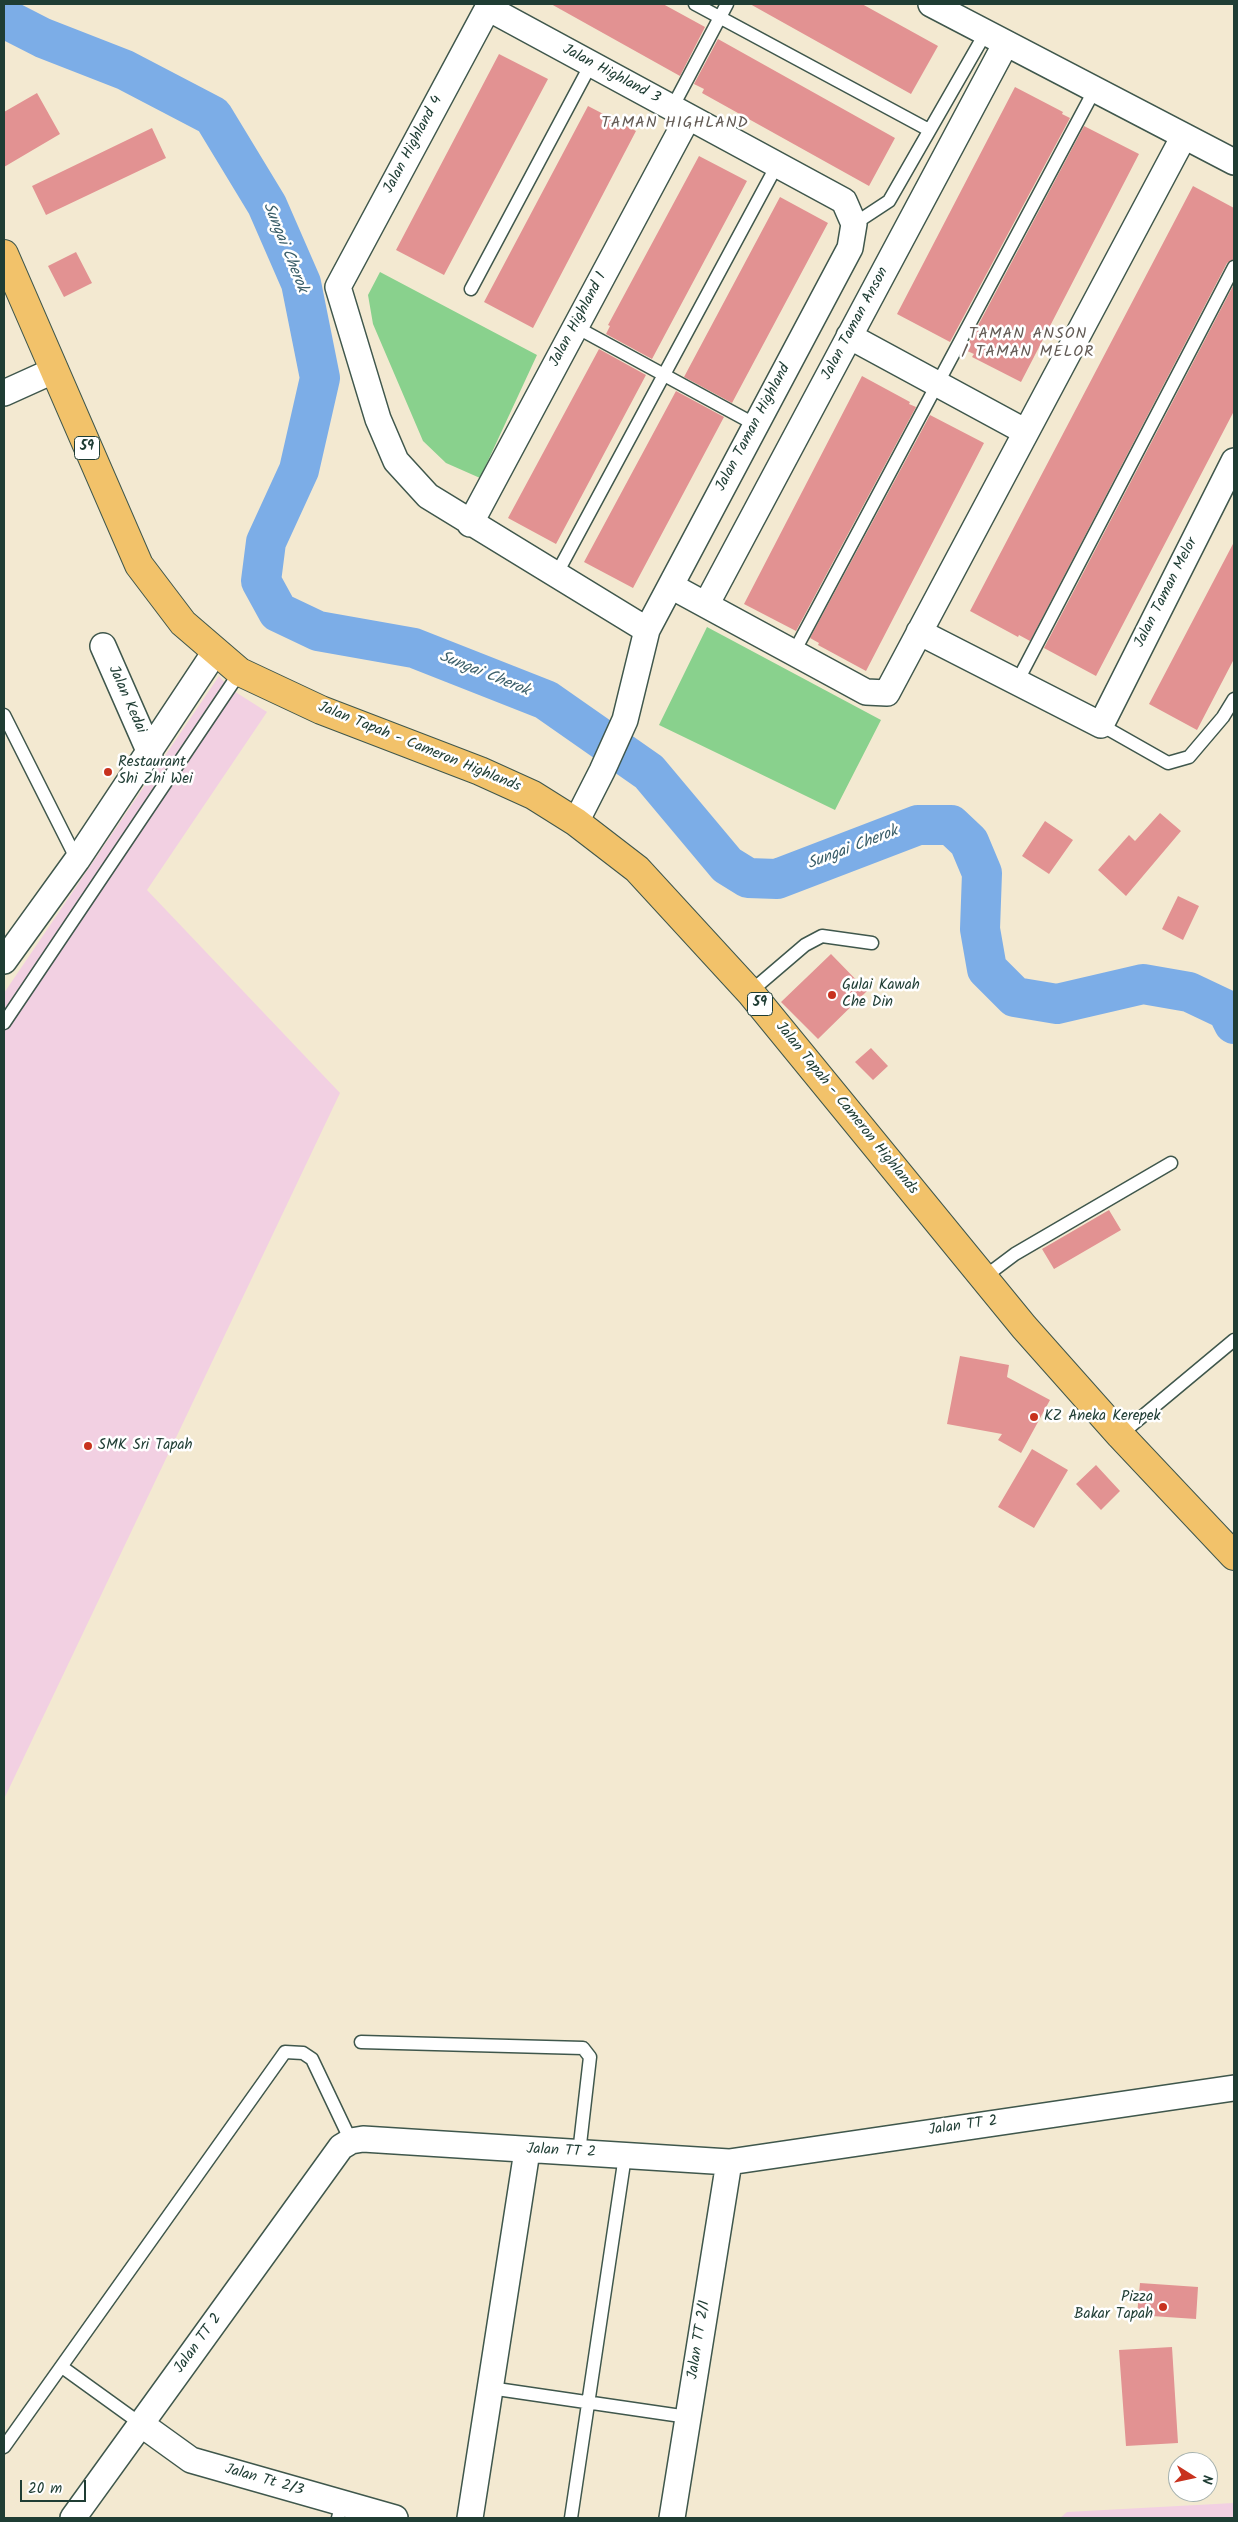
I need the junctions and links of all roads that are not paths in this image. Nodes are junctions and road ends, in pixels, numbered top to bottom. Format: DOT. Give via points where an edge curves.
graph roads {
  1 [pos="695,4"];
  2 [pos="727,4"];
  3 [pos="931,4"];
  4 [pos="489,6"];
  5 [pos="720,17"];
  6 [pos="996,38"];
  7 [pos="591,64"];
  8 [pos="1095,89"];
  9 [pos="680,112"];
  10 [pos="930,130"];
  11 [pos="1184,136"];
  12 [pos="1234,162"];
  13 [pos="777,165"];
  14 [pos="854,224"];
  15 [pos="4,254"];
  16 [pos="1234,267"];
  17 [pos="471,289"];
  18 [pos="576,327"];
  19 [pos="850,336"];
  20 [pos="56,370"];
  21 [pos="664,375"];
  22 [pos="938,384"];
  23 [pos="4,393"];
  24 [pos="756,425"];
  25 [pos="1026,432"];
  26 [pos="1234,461"];
  27 [pos="470,524"];
  28 [pos="556,575"];
  29 [pos="671,586"];
  30 [pos="706,605"];
  31 [pos="647,630"];
  32 [pos="919,632"];
  33 [pos="103,646"];
  34 [pos="215,652"];
  35 [pos="794,652"];
  36 [pos="240,672"];
  37 [pos="1017,682"];
  38 [pos="1234,699"];
  39 [pos="4,715"];
  40 [pos="1101,725"];
  41 [pos="150,753"];
  42 [pos="576,822"];
  43 [pos="77,860"];
  44 [pos="872,943"];
  45 [pos="6,949"];
  46 [pos="750,992"];
  47 [pos="4,1023"];
  48 [pos="1171,1163"];
  49 [pos="983,1278"];
  50 [pos="1234,1340"];
  51 [pos="1120,1435"];
  52 [pos="1234,1556"];
  53 [pos="361,2042"];
  54 [pos="1234,2088"];
  55 [pos="351,2141"];
  56 [pos="527,2151"];
  57 [pos="579,2153"];
  58 [pos="625,2156"];
  59 [pos="729,2162"];
  60 [pos="62,2366"];
  61 [pos="490,2388"];
  62 [pos="588,2402"];
  63 [pos="688,2417"];
  64 [pos="141,2424"];
  65 [pos="4,2447"];
  66 [pos="340,2511"];
  67 [pos="73,2518"];
  68 [pos="396,2518"];
  69 [pos="470,2518"];
  70 [pos="571,2518"];
  71 [pos="672,2518"];
  1 -- 5 [label="lane"];
  2 -- 5 [label="lane"];
  3 -- 6 [label="street"];
  4 -- 7 [label="street, Jalan Highland 3"];
  4 -- 27 [label="street, Jalan Highland 4" via="338,287 378,419 396,461 428,496"];
  5 -- 9 [label="lane"];
  5 -- 10 [label="lane"];
  6 -- 8 [label="street"];
  6 -- 10 [label="lane"];
  6 -- 19 [label="street, Jalan Taman Anson"];
  7 -- 9 [label="street, Jalan Highland 3"];
  7 -- 17 [label="lane"];
  8 -- 11 [label="street"];
  8 -- 22 [label="lane"];
  9 -- 13 [label="street, Jalan Highland 3"];
  9 -- 18 [label="street, Jalan Highland 1"];
  10 -- 14 [label="lane" via="889,201"];
  11 -- 12 [label="street"];
  11 -- 25 [label="street"];
  13 -- 14 [label="street, Jalan Highland 3" via="844,201"];
  13 -- 21 [label="lane"];
  14 -- 24 [label="street, Jalan Taman Highland" via="850,248"];
  15 -- 20 [label="main road, Jalan Tapah - Cameron Highlands / 59"];
  16 -- 37 [label="lane"];
  18 -- 21 [label="lane"];
  18 -- 27 [label="street, Jalan Highland 1"];
  19 -- 22 [label="street"];
  19 -- 30 [label="street, Jalan Taman Anson"];
  20 -- 23 [label="street"];
  20 -- 34 [label="main road, Jalan Tapah - Cameron Highlands / 59" via="139,565 183,623"];
  21 -- 24 [label="lane"];
  21 -- 28 [label="lane"];
  22 -- 25 [label="street"];
  22 -- 35 [label="lane"];
  24 -- 29 [label="street, Jalan Taman Highland"];
  25 -- 32 [label="street"];
  26 -- 40 [label="street, Jalan Taman Melor"];
  27 -- 28 [label="street"];
  28 -- 31 [label="street"];
  29 -- 30 [label="street"];
  29 -- 31 [label="street, Jalan Taman Highland"];
  30 -- 35 [label="street"];
  31 -- 42 [label="street, Jalan Taman Highland" via="625,720"];
  32 -- 35 [label="street" via="887,693 866,692"];
  32 -- 37 [label="street"];
  33 -- 41 [label="street, Jalan Kedai"];
  34 -- 36 [label="main road, Jalan Tapah - Cameron Highlands / 59"];
  34 -- 41 [label="street"];
  36 -- 42 [label="main road, Jalan Tapah - Cameron Highlands / 59" via="321,710 480,771 533,795"];
  36 -- 47 [label="lane"];
  37 -- 40 [label="street"];
  38 -- 40 [label="lane" via="1189,757 1168,762"];
  39 -- 43 [label="lane"];
  41 -- 43 [label="street"];
  42 -- 46 [label="main road, Jalan Tapah - Cameron Highlands / 59" via="638,869"];
  43 -- 45 [label="street"];
  44 -- 46 [label="lane" via="822,936 805,945"];
  46 -- 49 [label="main road, Jalan Tapah - Cameron Highlands / 59"];
  48 -- 49 [label="lane" via="1015,1254"];
  49 -- 51 [label="main road, Jalan Tapah - Cameron Highlands / 59"];
  50 -- 51 [label="lane"];
  51 -- 52 [label="main road, Jalan Tapah - Cameron Highlands / 59"];
  53 -- 57 [label="lane" via="583,2048 590,2057"];
  54 -- 59 [label="street, Jalan TT 2"];
  55 -- 56 [label="street, Jalan TT 2" via="363,2139"];
  55 -- 60 [label="lane" via="312,2059 303,2053 285,2052"];
  55 -- 64 [label="street, Jalan TT 2" via="341,2147"];
  56 -- 57 [label="street, Jalan TT 2"];
  56 -- 61 [label="street"];
  57 -- 58 [label="street, Jalan TT 2"];
  58 -- 59 [label="street, Jalan TT 2"];
  58 -- 62 [label="lane"];
  59 -- 63 [label="street, Jalan TT 2/1"];
  60 -- 64 [label="lane"];
  60 -- 65 [label="lane"];
  61 -- 62 [label="lane"];
  61 -- 69 [label="street"];
  62 -- 63 [label="lane"];
  62 -- 70 [label="lane"];
  63 -- 71 [label="street, Jalan TT 2/1"];
  64 -- 66 [label="street, Jalan Tt 2/3" via="191,2460"];
  64 -- 67 [label="street, Jalan TT 2"];
  66 -- 68 [label="street, Jalan Tt 2/3"];
}
